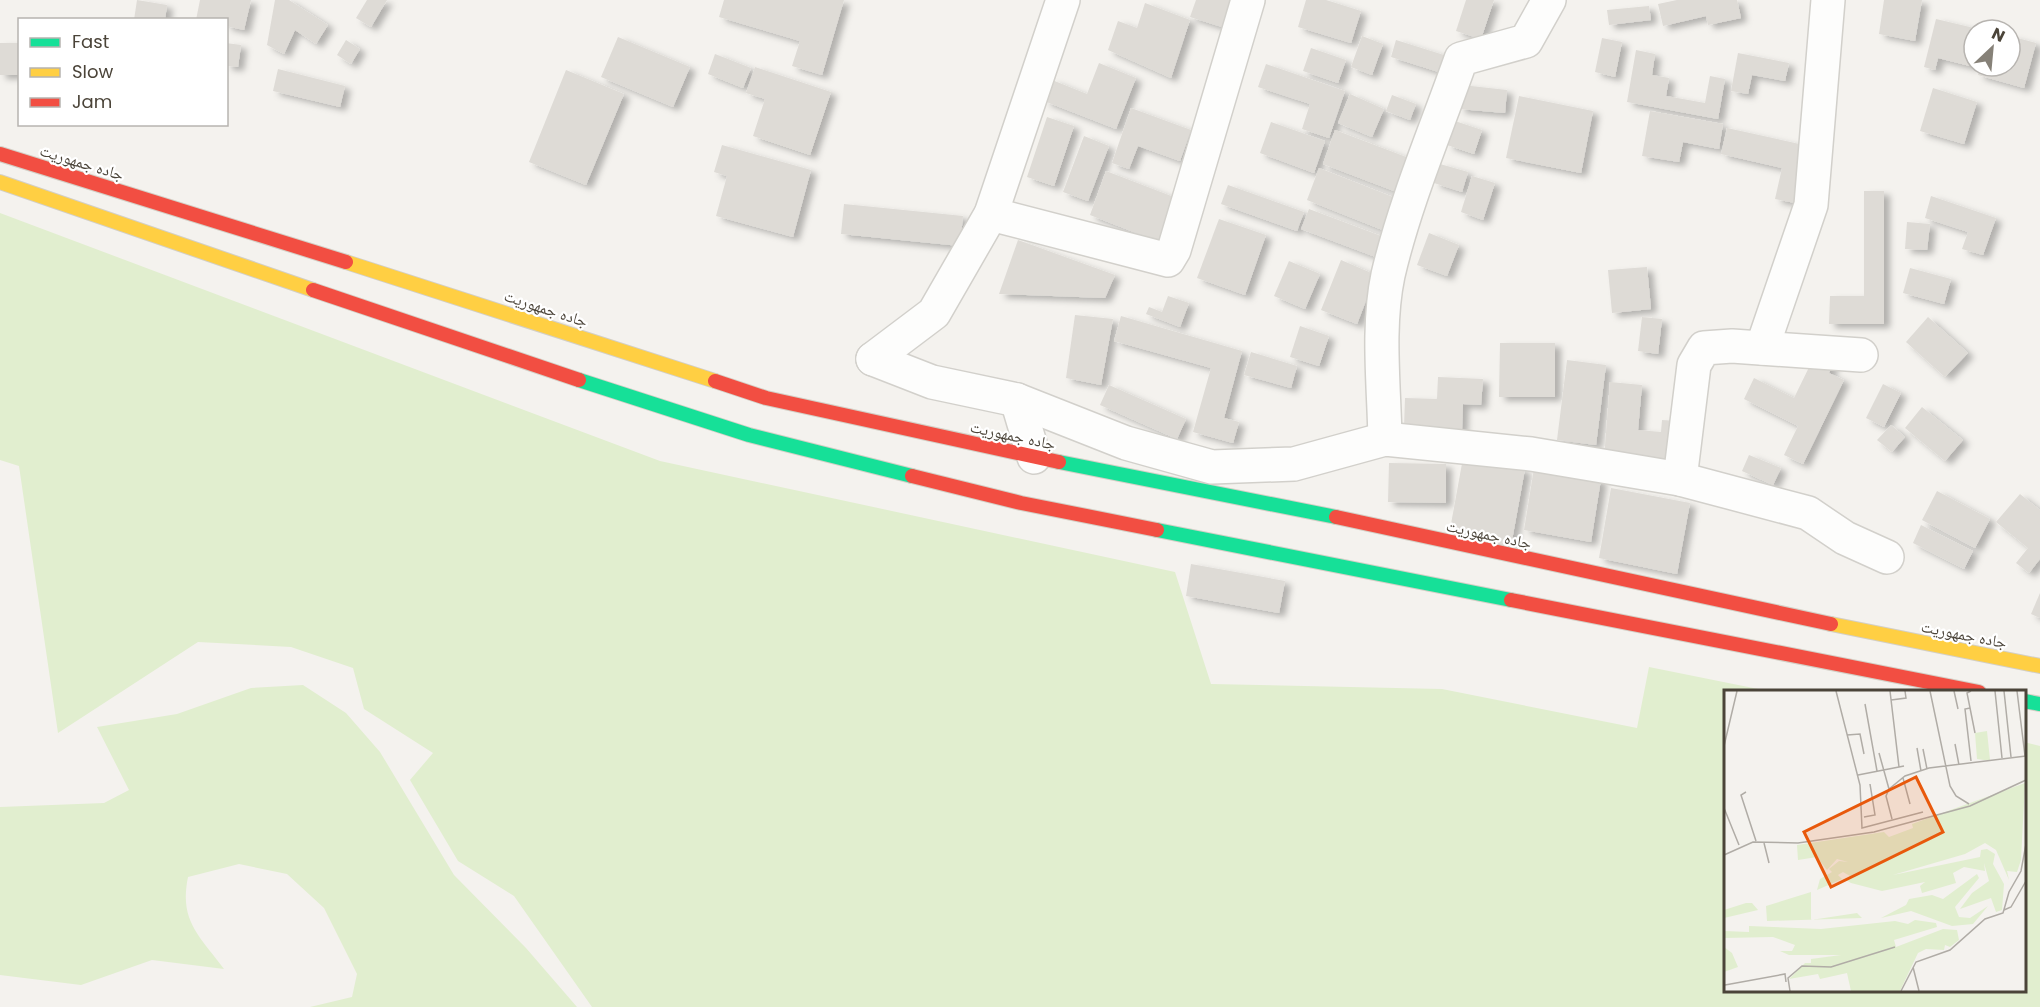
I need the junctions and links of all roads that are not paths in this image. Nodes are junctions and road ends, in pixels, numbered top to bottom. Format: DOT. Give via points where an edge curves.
graph roads {
  1 [pos="1063,0"];
  2 [pos="1248,0"];
  3 [pos="1549,0"];
  4 [pos="1828,0"];
  5 [pos="0,154"];
  6 [pos="0,182"];
  7 [pos="990,214"];
  8 [pos="1762,348"];
  9 [pos="1862,355"];
  10 [pos="1017,400"];
  11 [pos="1386,439"];
  12 [pos="1034,457"];
  13 [pos="1680,479"];
  14 [pos="1887,557"];
  15 [pos="2040,666"];
  16 [pos="1969,690"];
  17 [pos="2025,701"];
  18 [pos="2040,704"];
  1 -- 7 [label="street"];
  2 -- 7 [label="street" via="1168,260"];
  3 -- 11 [label="street" via="1526,41 1461,59 1388,277 1383,327"];
  4 -- 8 [label="street" via="1811,205"];
  5 -- 12 [label="main road, جاده جمهوریت" via="503,311 766,398"];
  6 -- 16 [label="main road" via="476,346 749,435 1021,503"];
  7 -- 10 [label="street" via="934,313 873,359 932,382"];
  8 -- 9 [label="street"];
  8 -- 13 [label="street" via="1704,348 1694,365"];
  10 -- 11 [label="street" via="1126,442 1212,467 1294,464"];
  10 -- 12 [label="street"];
  11 -- 13 [label="street" via="1531,454"];
  12 -- 15 [label="main road, جاده جمهوریت"];
  13 -- 14 [label="street" via="1808,513 1845,538"];
  17 -- 18 [label="main road"];
}
